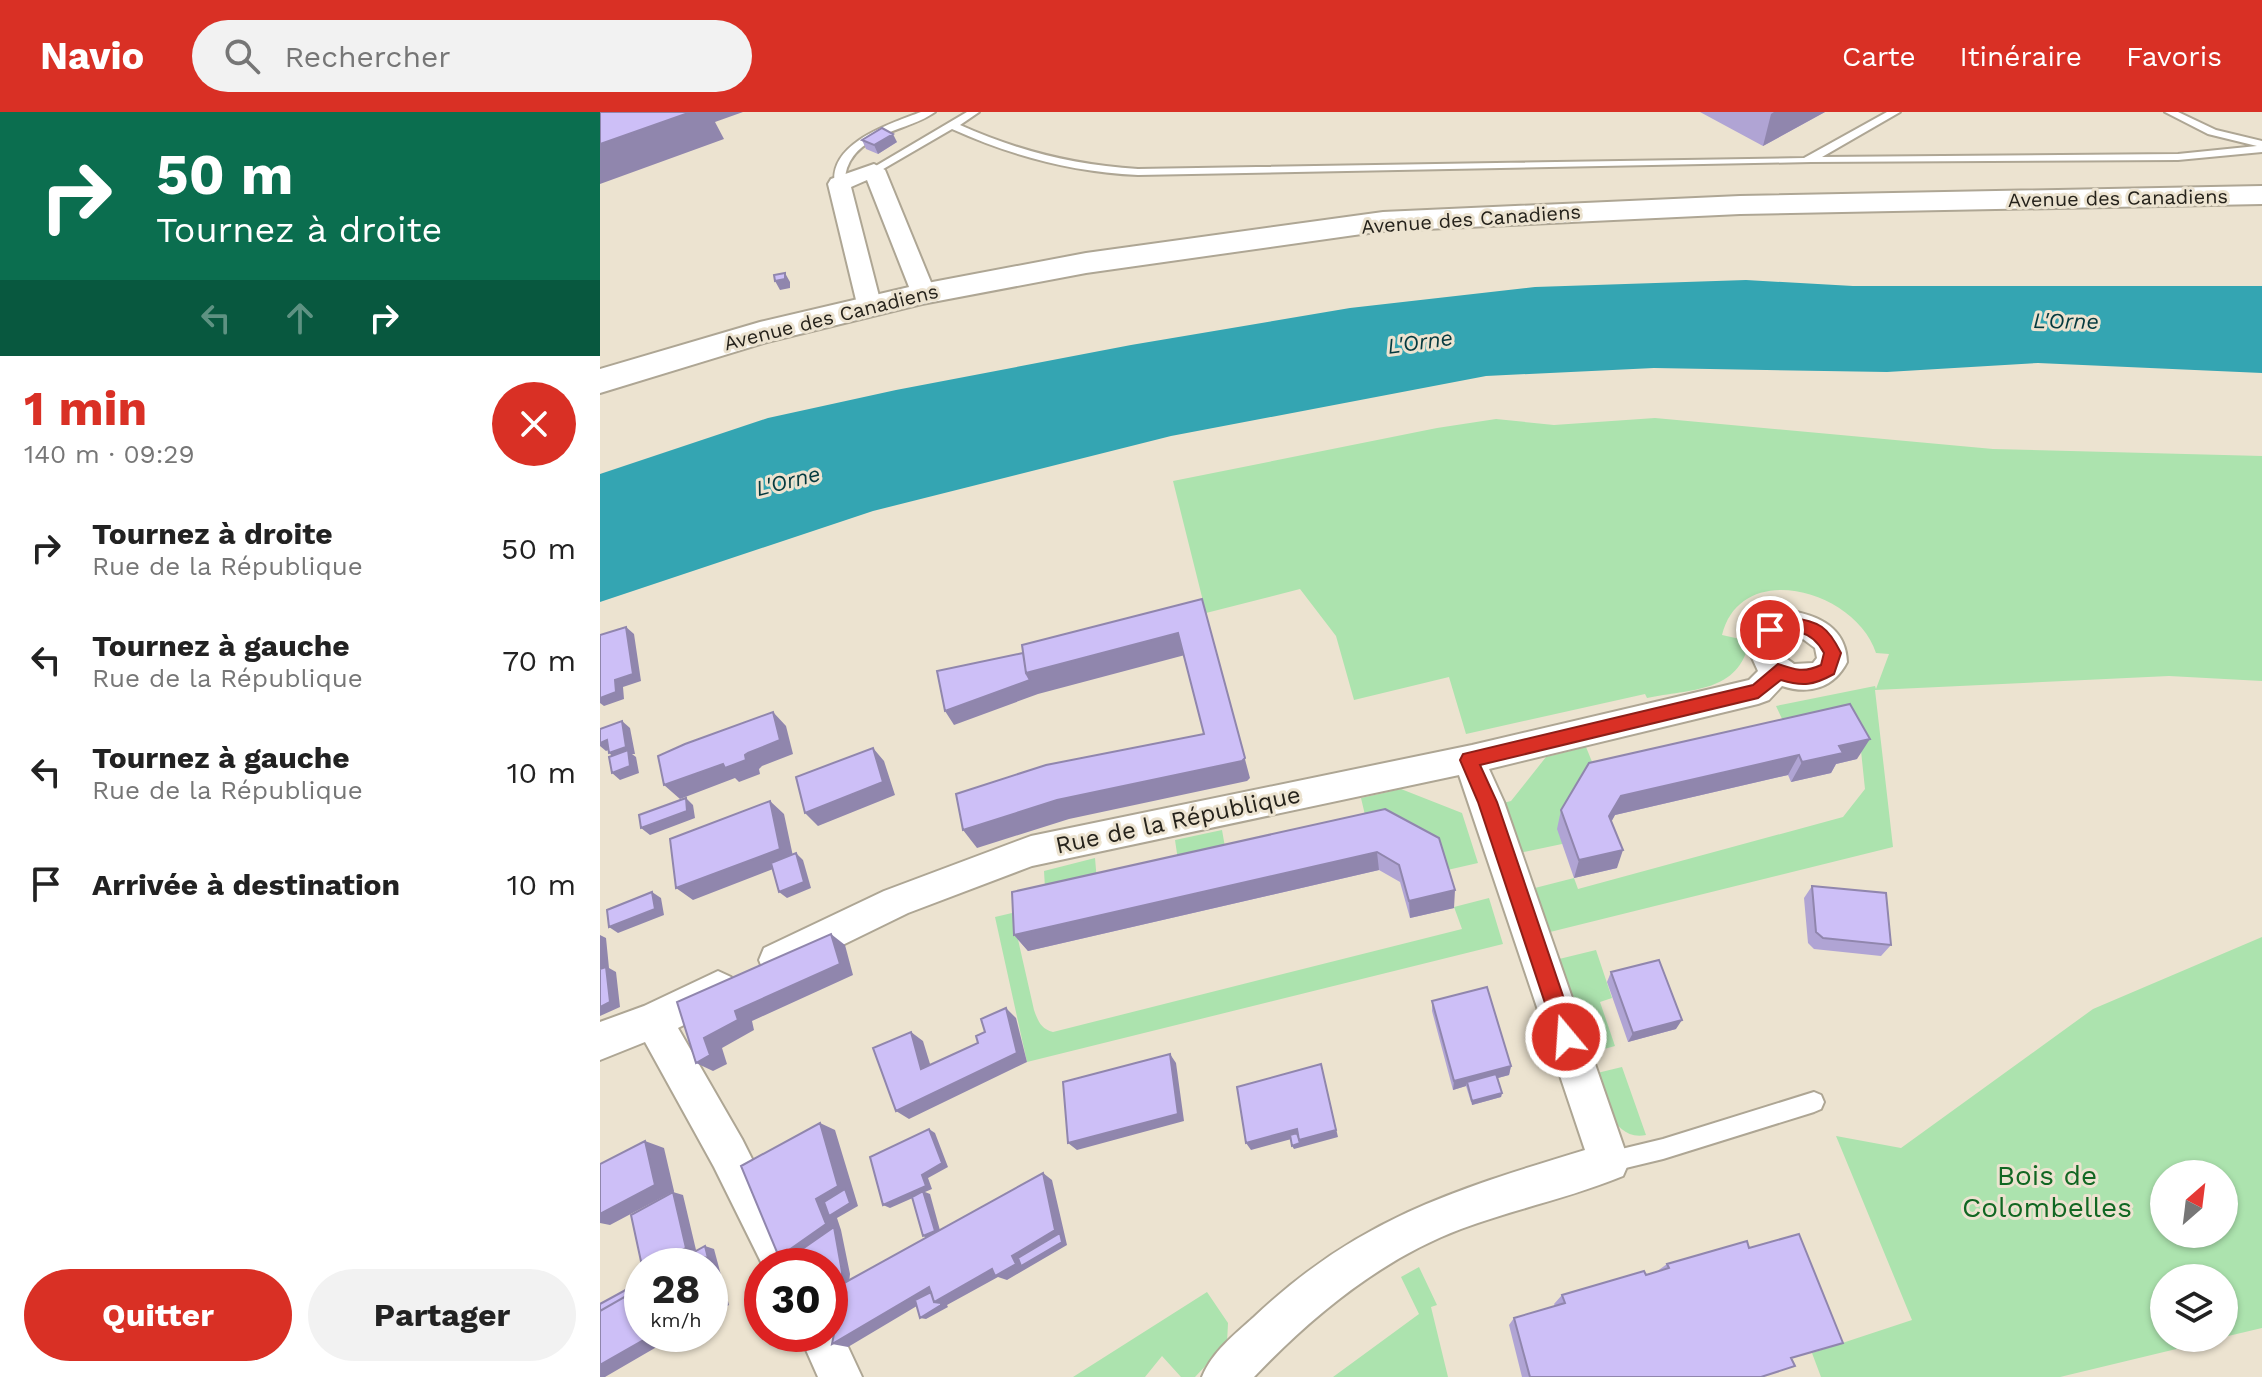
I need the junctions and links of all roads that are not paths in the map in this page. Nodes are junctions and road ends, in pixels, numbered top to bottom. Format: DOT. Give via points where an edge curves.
graph roads {
  1 [pos="930,112"];
  2 [pos="974,112"];
  3 [pos="1895,112"];
  4 [pos="2170,112"];
  5 [pos="952,125"];
  6 [pos="2262,147"];
  7 [pos="1806,161"];
  8 [pos="874,170"];
  9 [pos="839,184"];
  10 [pos="2262,195"];
  11 [pos="923,292"];
  12 [pos="869,304"];
  13 [pos="635,369"];
  14 [pos="600,372"];
  15 [pos="600,381"];
  16 [pos="1778,671"];
  17 [pos="1469,760"];
  18 [pos="653,1021"];
  19 [pos="600,1041"];
  20 [pos="1814,1102"];
  21 [pos="1609,1162"];
  22 [pos="776,1248"];
  23 [pos="828,1352"];
  24 [pos="840,1377"];
  25 [pos="1224,1377"];
  1 -- 9 [label="lane" via="852,153 842,166"];
  2 -- 5 [label="lane"];
  3 -- 7 [label="lane"];
  4 -- 6 [label="lane"];
  5 -- 7 [label="lane" via="1027,156 1098,171"];
  5 -- 8 [label="lane"];
  6 -- 7 [label="lane" via="2178,157"];
  8 -- 9 [label="street"];
  8 -- 11 [label="street"];
  9 -- 12 [label="street"];
  10 -- 11 [label="street, Avenue des Canadiens" via="1423,218 1137,254"];
  11 -- 12 [label="street, Avenue des Canadiens"];
  12 -- 13 [label="street, Avenue des Canadiens"];
  13 -- 14 [label="street"];
  13 -- 15 [label="street, Avenue des Canadiens"];
  16 -- 17 [label="street, Rue de la République" via="1758,691"];
  17 -- 18 [label="street, Rue de la République" via="1031,851 896,902"];
  17 -- 21 [label="street"];
  18 -- 19 [label="street, Rue de la République"];
  18 -- 22 [label="street"];
  20 -- 21 [label="lane"];
  21 -- 25 [label="street" via="1456,1211 1392,1240 1320,1287"];
  23 -- 24 [label="street"];
}
